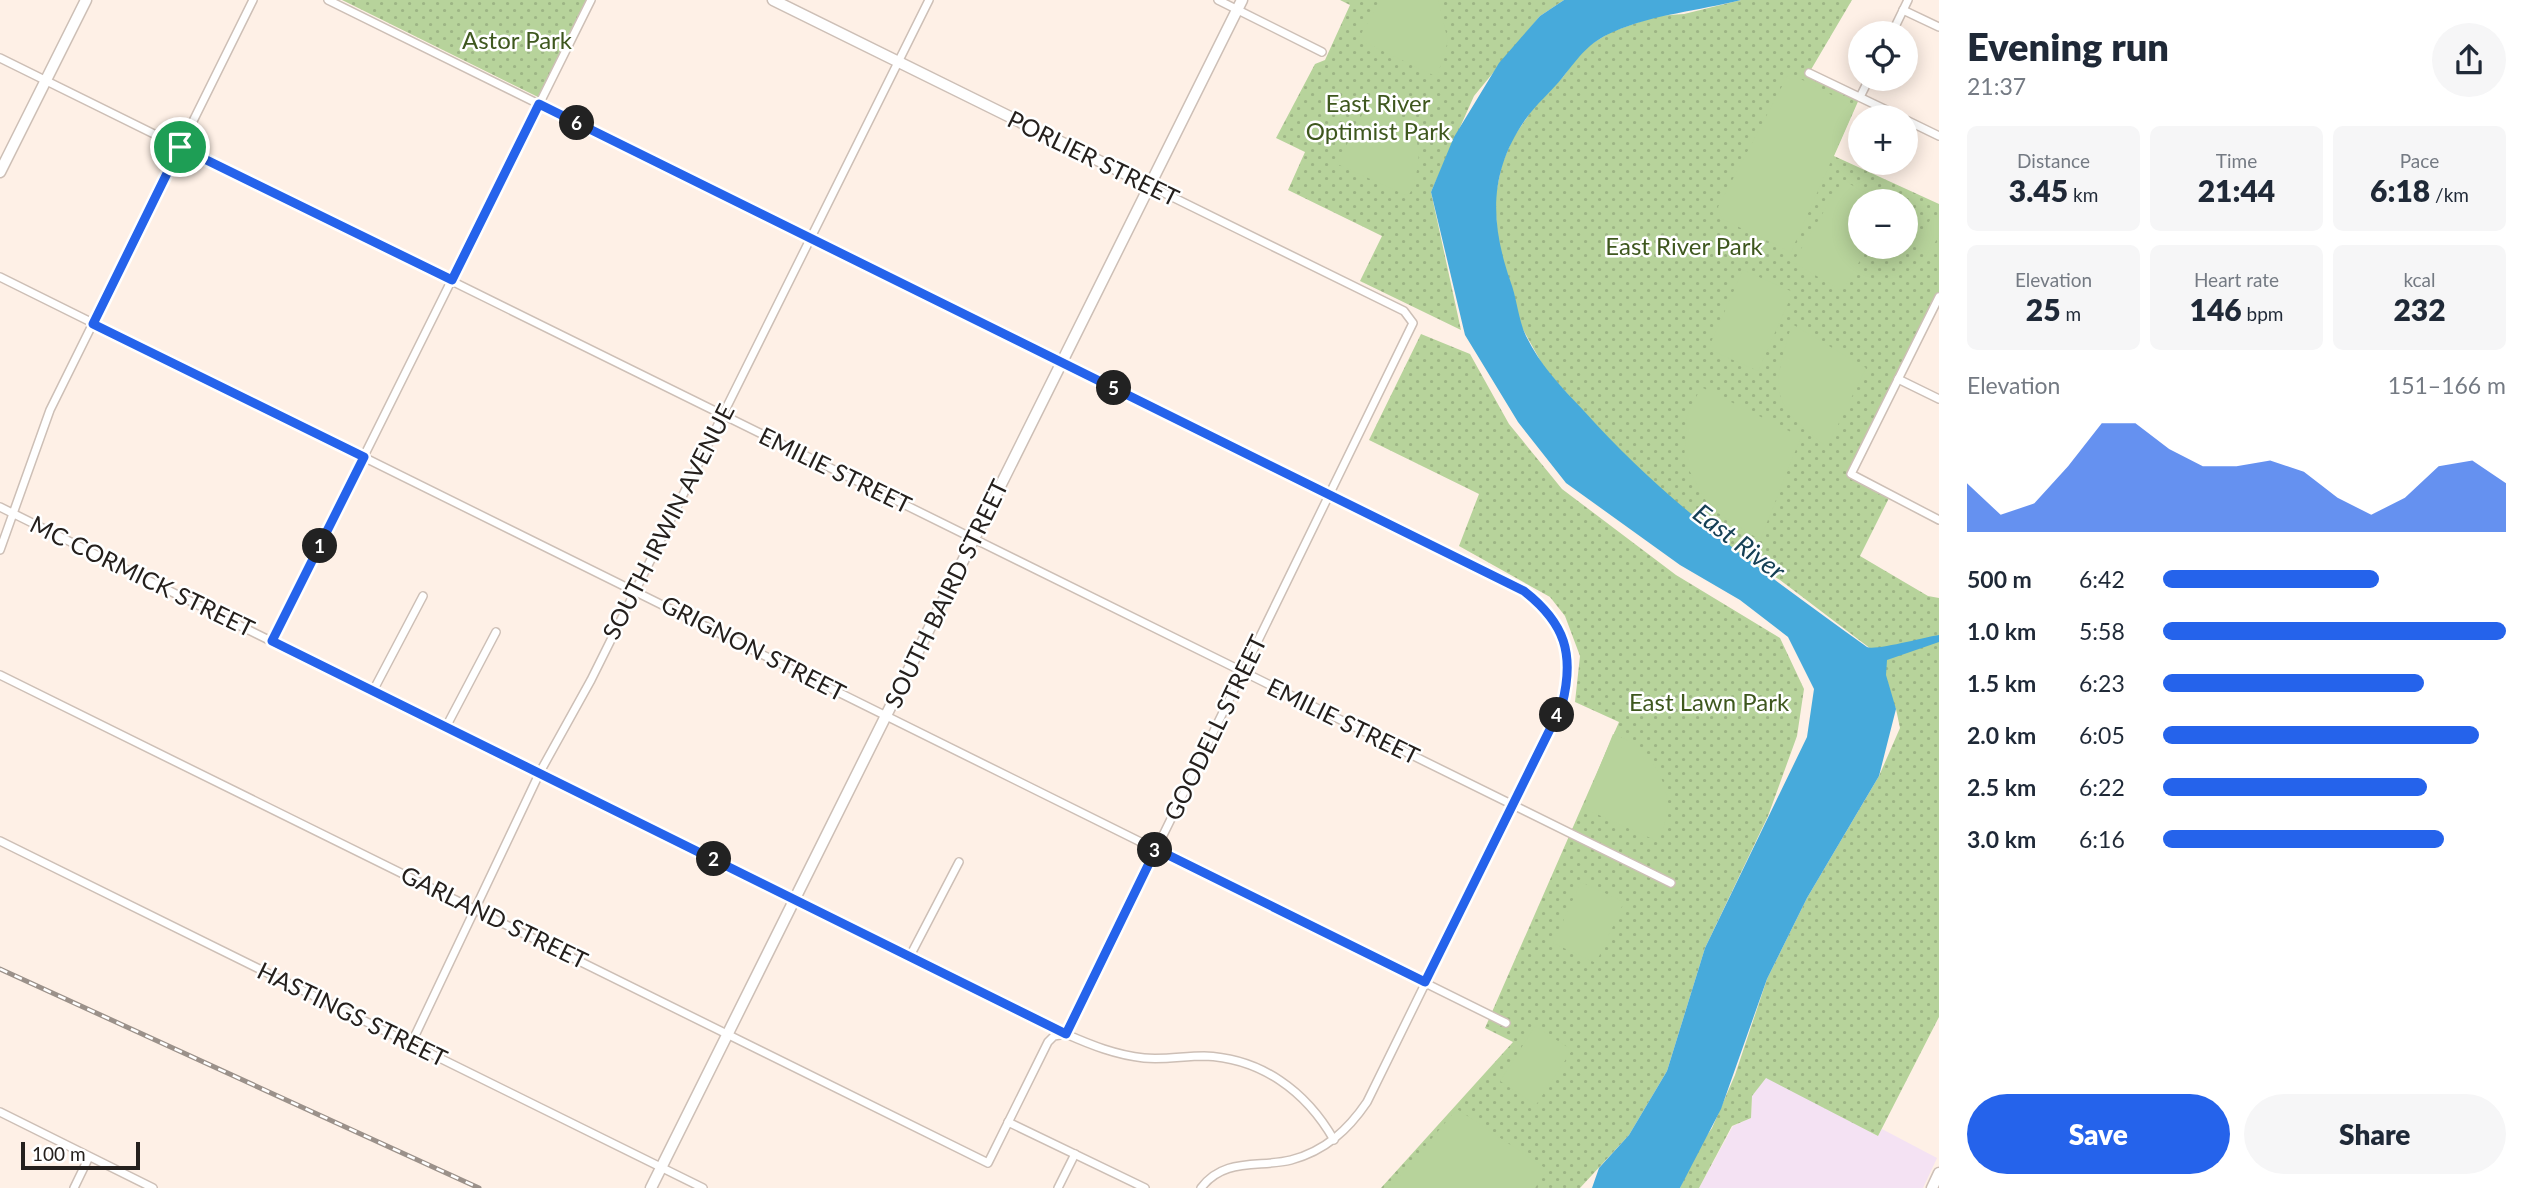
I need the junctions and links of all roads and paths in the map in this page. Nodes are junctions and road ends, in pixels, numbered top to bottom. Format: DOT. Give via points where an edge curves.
graph roads {
  1 [pos="86,0"];
  2 [pos="253,0"];
  3 [pos="328,0"];
  4 [pos="591,0"];
  5 [pos="773,0"];
  6 [pos="929,0"];
  7 [pos="1218,0"];
  8 [pos="1908,0"];
  9 [pos="1240,5"];
  10 [pos="1903,10"];
  11 [pos="1898,21"];
  12 [pos="1939,27"];
  13 [pos="1322,52"];
  14 [pos="0,58"];
  15 [pos="898,62"];
  16 [pos="1809,73"];
  17 [pos="46,81"];
  18 [pos="1863,91"];
  19 [pos="1860,97"];
  20 [pos="539,104"];
  21 [pos="1876,105"];
  22 [pos="1918,126"];
  23 [pos="1939,136"];
  24 [pos="180,147"];
  25 [pos="0,172"];
  26 [pos="1150,186"];
  27 [pos="810,238"];
  28 [pos="0,277"];
  29 [pos="452,280"];
  30 [pos="1939,297"];
  31 [pos="1412,319"];
  32 [pos="93,324"];
  33 [pos="1062,363"];
  34 [pos="1898,379"];
  35 [pos="1939,399"];
  36 [pos="723,415"];
  37 [pos="364,457"];
  38 [pos="1331,496"];
  39 [pos="0,507"];
  40 [pos="12,513"];
  41 [pos="1939,520"];
  42 [pos="974,540"];
  43 [pos="0,550"];
  44 [pos="634,590"];
  45 [pos="423,597"];
  46 [pos="496,632"];
  47 [pos="272,641"];
  48 [pos="1243,672"];
  49 [pos="0,675"];
  50 [pos="373,691"];
  51 [pos="887,716"];
  52 [pos="446,727"];
  53 [pos="540,772"];
  54 [pos="1512,806"];
  55 [pos="0,841"];
  56 [pos="1156,849"];
  57 [pos="960,862"];
  58 [pos="1671,883"];
  59 [pos="793,899"];
  60 [pos="475,909"];
  61 [pos="910,956"];
  62 [pos="1425,982"];
  63 [pos="1506,1023"];
  64 [pos="727,1033"];
  65 [pos="1066,1034"];
  66 [pos="411,1044"];
  67 [pos="0,1112"];
  68 [pos="1008,1122"];
  69 [pos="1334,1140"];
  70 [pos="1075,1154"];
  71 [pos="89,1157"];
  72 [pos="988,1163"];
  73 [pos="661,1167"];
  74 [pos="1939,1173"];
  75 [pos="74,1188"];
  76 [pos="153,1188"];
  77 [pos="651,1188"];
  78 [pos="703,1188"];
  79 [pos="1058,1188"];
  80 [pos="1146,1188"];
  81 [pos="1201,1188"];
  82 [pos="1932,1188"];
  1 -- 17 [label="street"];
  2 -- 24 [label="street"];
  3 -- 20 [label="street"];
  4 -- 20 [label="street"];
  5 -- 15 [label="street, PORLIER STREET"];
  6 -- 15 [label="street, SOUTH IRWIN AVENUE"];
  7 -- 9 [label="street"];
  8 -- 10 [label="street"];
  9 -- 13 [label="street"];
  9 -- 26 [label="street, SOUTH BAIRD STREET"];
  10 -- 11 [label="street"];
  10 -- 12 [label="street"];
  14 -- 17 [label="street, EMILIE STREET"];
  15 -- 26 [label="street, PORLIER STREET"];
  15 -- 27 [label="street, SOUTH IRWIN AVENUE"];
  16 -- 19 [label="street"];
  17 -- 24 [label="street, EMILIE STREET"];
  17 -- 25 [label="street"];
  18 -- 19 [label="street"];
  19 -- 21 [label="street"];
  20 -- 27 [label="street"];
  20 -- 29 [label="street"];
  22 -- 23 [label="street"];
  24 -- 29 [label="street, EMILIE STREET"];
  24 -- 32 [label="street"];
  26 -- 31 [label="street, PORLIER STREET" via="1404,311"];
  26 -- 33 [label="street, SOUTH BAIRD STREET"];
  27 -- 33 [label="street"];
  27 -- 36 [label="street, SOUTH IRWIN AVENUE"];
  28 -- 32 [label="street, GRIGNON STREET"];
  29 -- 36 [label="street, EMILIE STREET"];
  29 -- 37 [label="street"];
  30 -- 34 [label="street"];
  31 -- 38 [label="street, GOODELL STREET" via="1409,335"];
  32 -- 37 [label="street, GRIGNON STREET"];
  32 -- 40 [label="street" via="50,410"];
  33 -- 38 [label="street"];
  33 -- 42 [label="street, SOUTH BAIRD STREET"];
  34 -- 35 [label="street"];
  34 -- 41 [label="street" via="1852,475"];
  36 -- 42 [label="street, EMILIE STREET"];
  36 -- 44 [label="street, SOUTH IRWIN AVENUE"];
  37 -- 44 [label="street, GRIGNON STREET"];
  37 -- 47 [label="street"];
  38 -- 48 [label="street, GOODELL STREET"];
  38 -- 54 [label="street" via="1524,591 1557,626 1566,650 1568,682 1562,705"];
  39 -- 40 [label="street, MC CORMICK STREET"];
  40 -- 43 [label="street"];
  40 -- 47 [label="street, MC CORMICK STREET"];
  42 -- 48 [label="street, EMILIE STREET"];
  42 -- 51 [label="street, SOUTH BAIRD STREET"];
  44 -- 51 [label="street, GRIGNON STREET"];
  44 -- 53 [label="street, SOUTH IRWIN AVENUE"];
  45 -- 50 [label="street"];
  46 -- 52 [label="street"];
  47 -- 50 [label="street, MC CORMICK STREET"];
  48 -- 54 [label="street, EMILIE STREET"];
  48 -- 56 [label="street, GOODELL STREET"];
  49 -- 60 [label="street, GARLAND STREET"];
  50 -- 52 [label="street, MC CORMICK STREET"];
  51 -- 56 [label="street, GRIGNON STREET"];
  51 -- 59 [label="street, SOUTH BAIRD STREET"];
  52 -- 53 [label="street, MC CORMICK STREET"];
  53 -- 59 [label="street, MC CORMICK STREET"];
  53 -- 60 [label="street, SOUTH IRWIN AVENUE"];
  54 -- 58 [label="street, EMILIE STREET"];
  54 -- 62 [label="street"];
  55 -- 66 [label="street, HASTINGS STREET"];
  56 -- 62 [label="street, GRIGNON STREET"];
  56 -- 65 [label="street, GOODELL STREET"];
  57 -- 61 [label="street"];
  59 -- 61 [label="street, MC CORMICK STREET"];
  59 -- 64 [label="street, SOUTH BAIRD STREET"];
  60 -- 64 [label="street, GARLAND STREET"];
  60 -- 66 [label="street, SOUTH IRWIN AVENUE"];
  61 -- 65 [label="street, MC CORMICK STREET"];
  62 -- 63 [label="street, GRIGNON STREET"];
  62 -- 69 [label="street" via="1362,1110"];
  64 -- 72 [label="street, GARLAND STREET"];
  64 -- 73 [label="street, SOUTH BAIRD STREET"];
  65 -- 68 [label="street, GOODELL STREET" via="1048,1042"];
  65 -- 69 [label="street, MC CORMICK STREET" via="1124,1055 1216,1057 1255,1067 1300,1095"];
  66 -- 73 [label="street, HASTINGS STREET"];
  67 -- 71 [label="street"];
  68 -- 70 [label="street"];
  68 -- 72 [label="street, GOODELL STREET"];
  69 -- 81 [label="street" via="1290,1160 1234,1165"];
  70 -- 79 [label="street"];
  70 -- 80 [label="street"];
  71 -- 75 [label="street"];
  71 -- 76 [label="street"];
  73 -- 77 [label="street, SOUTH BAIRD STREET"];
  73 -- 78 [label="street, HASTINGS STREET"];
  74 -- 82 [label="street"];
}
